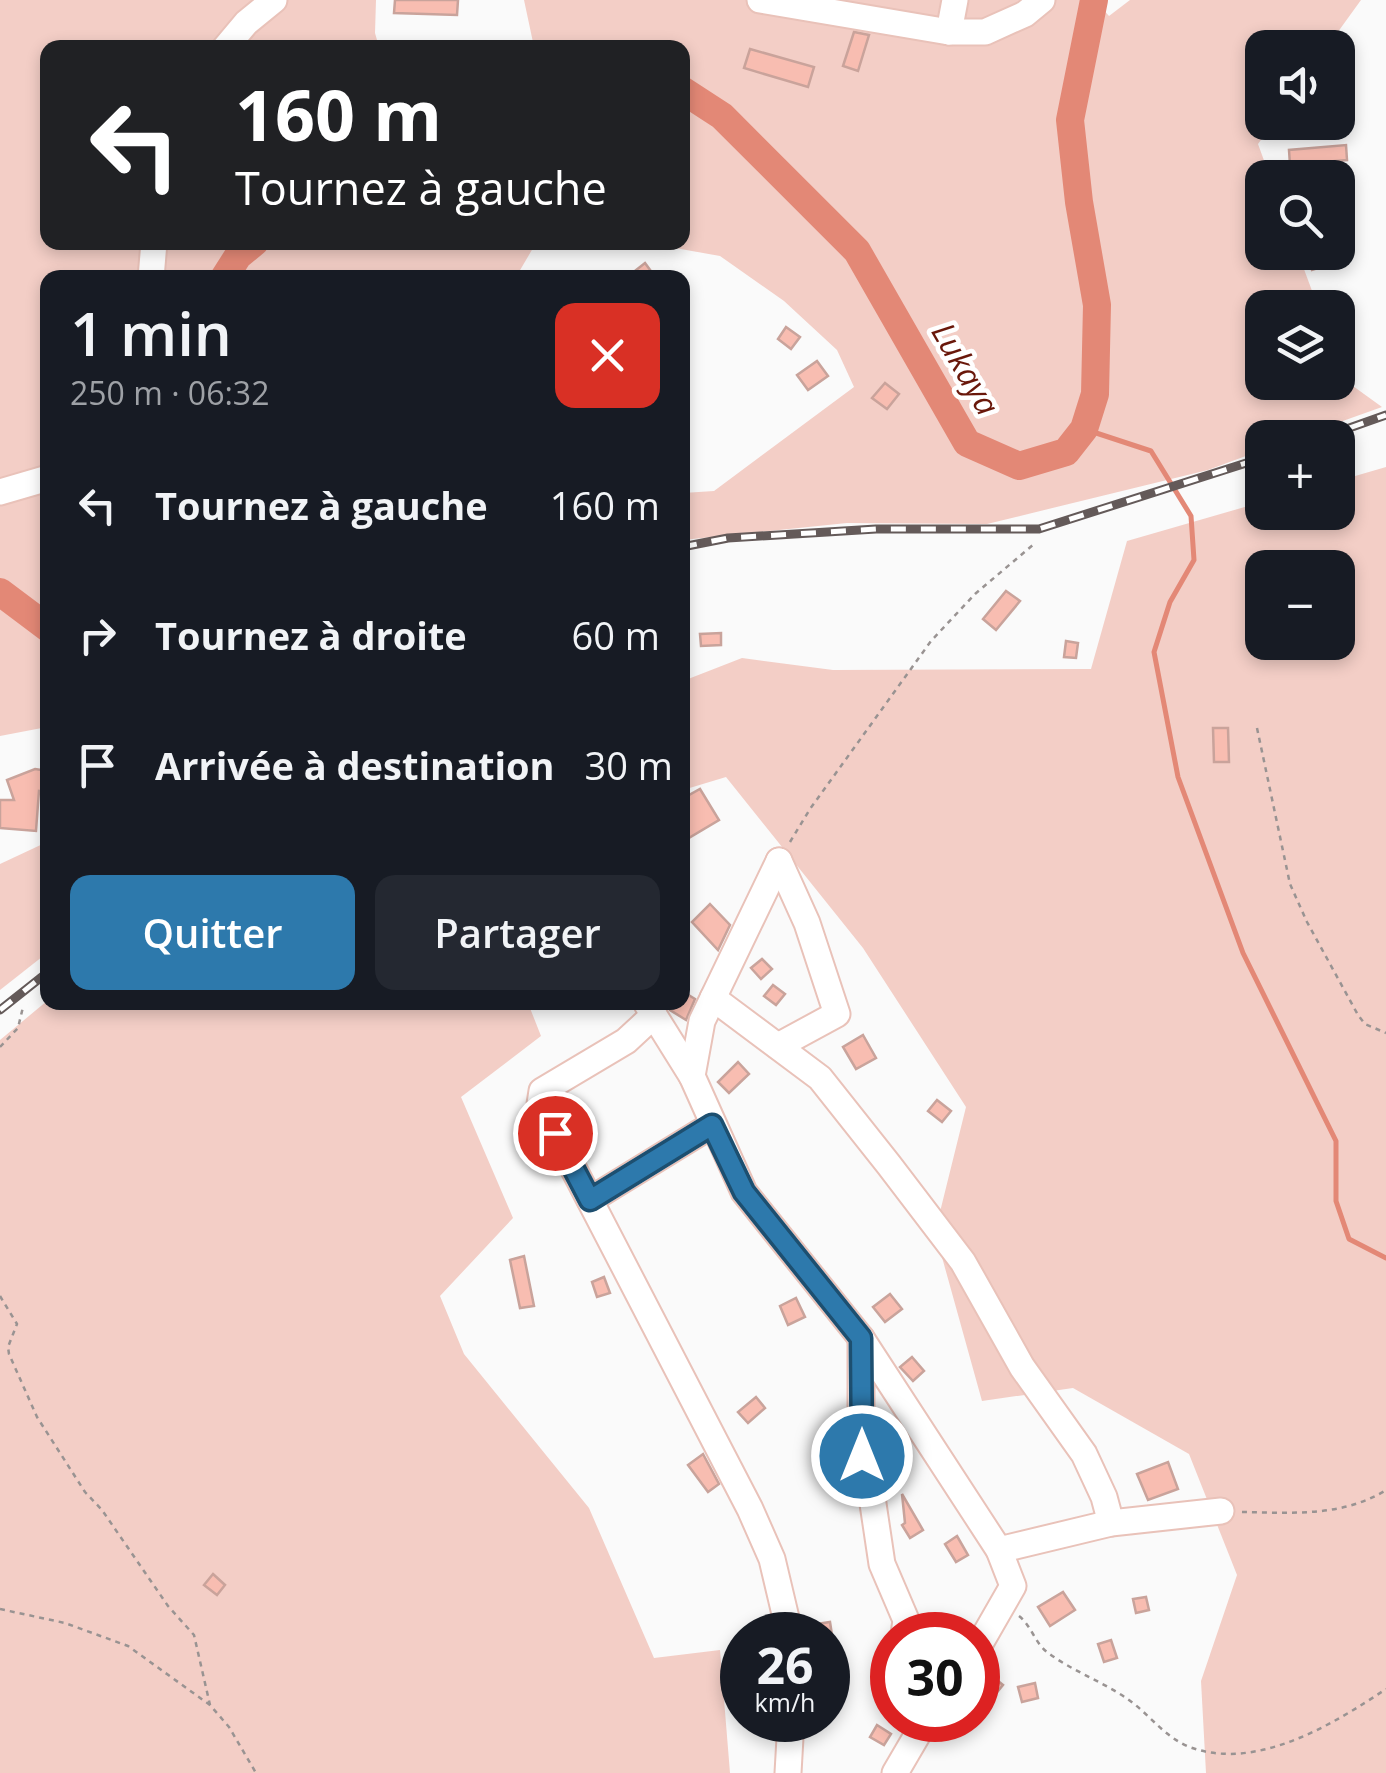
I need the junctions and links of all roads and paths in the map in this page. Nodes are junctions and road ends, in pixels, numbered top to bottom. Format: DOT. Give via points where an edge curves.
graph roads {
  1 [pos="274,0"];
  2 [pos="760,0"];
  3 [pos="955,0"];
  4 [pos="1042,0"];
  5 [pos="949,32"];
  6 [pos="232,40"];
  7 [pos="40,480"];
  8 [pos="0,492"];
  9 [pos="1034,544"];
  10 [pos="1257,728"];
  11 [pos="779,860"];
  12 [pos="713,998"];
  13 [pos="22,1007"];
  14 [pos="649,1010"];
  15 [pos="651,1010"];
  16 [pos="1386,1033"];
  17 [pos="778,1046"];
  18 [pos="0,1047"];
  19 [pos="692,1076"];
  20 [pos="712,1125"];
  21 [pos="590,1200"];
  22 [pos="0,1296"];
  23 [pos="861,1338"];
  24 [pos="1386,1490"];
  25 [pos="1222,1511"];
  26 [pos="1111,1523"];
  27 [pos="999,1550"];
  28 [pos="1006,1601"];
  29 [pos="0,1610"];
  30 [pos="785,1612"];
  31 [pos="903,1612"];
  32 [pos="999,1612"];
  33 [pos="1386,1689"];
  34 [pos="210,1706"];
  35 [pos="790,1742"];
  36 [pos="910,1742"];
  37 [pos="256,1773"];
  38 [pos="788,1773"];
  39 [pos="895,1773"];
  1 -- 6 [label="street"];
  2 -- 5 [label="street"];
  3 -- 5 [label="street"];
  4 -- 5 [label="street" via="985,32"];
  7 -- 8 [label="street"];
  9 -- 11 [label="path" via="931,640"];
  10 -- 16 [label="path" via="1290,884 1358,1015"];
  11 -- 12 [label="street"];
  11 -- 17 [label="street" via="837,1014"];
  12 -- 17 [label="street"];
  12 -- 19 [label="street"];
  13 -- 18 [label="path" via="18,1028"];
  14 -- 21 [label="street" via="626,1041 539,1098"];
  15 -- 19 [label="street"];
  17 -- 26 [label="street" via="820,1078 963,1262 1022,1367 1084,1454"];
  19 -- 20 [label="street"];
  20 -- 21 [label="street"];
  20 -- 23 [label="street" via="744,1192"];
  21 -- 30 [label="street" via="750,1509"];
  22 -- 34 [label="path" via="17,1324 9,1354 38,1418 85,1492 194,1635"];
  23 -- 27 [label="street"];
  23 -- 31 [label="street" via="862,1456 882,1564"];
  24 -- 25 [label="path" via="1358,1504 1305,1514"];
  25 -- 26 [label="street"];
  26 -- 27 [label="street"];
  27 -- 28 [label="street" via="1013,1586"];
  28 -- 32 [label="street"];
  28 -- 33 [label="path" via="1044,1650 1133,1703 1192,1749 1255,1755 1302,1739"];
  29 -- 34 [label="path" via="128,1646"];
  34 -- 37 [label="path"];
  35 -- 38 [label="street"];
  36 -- 39 [label="street"];
}
